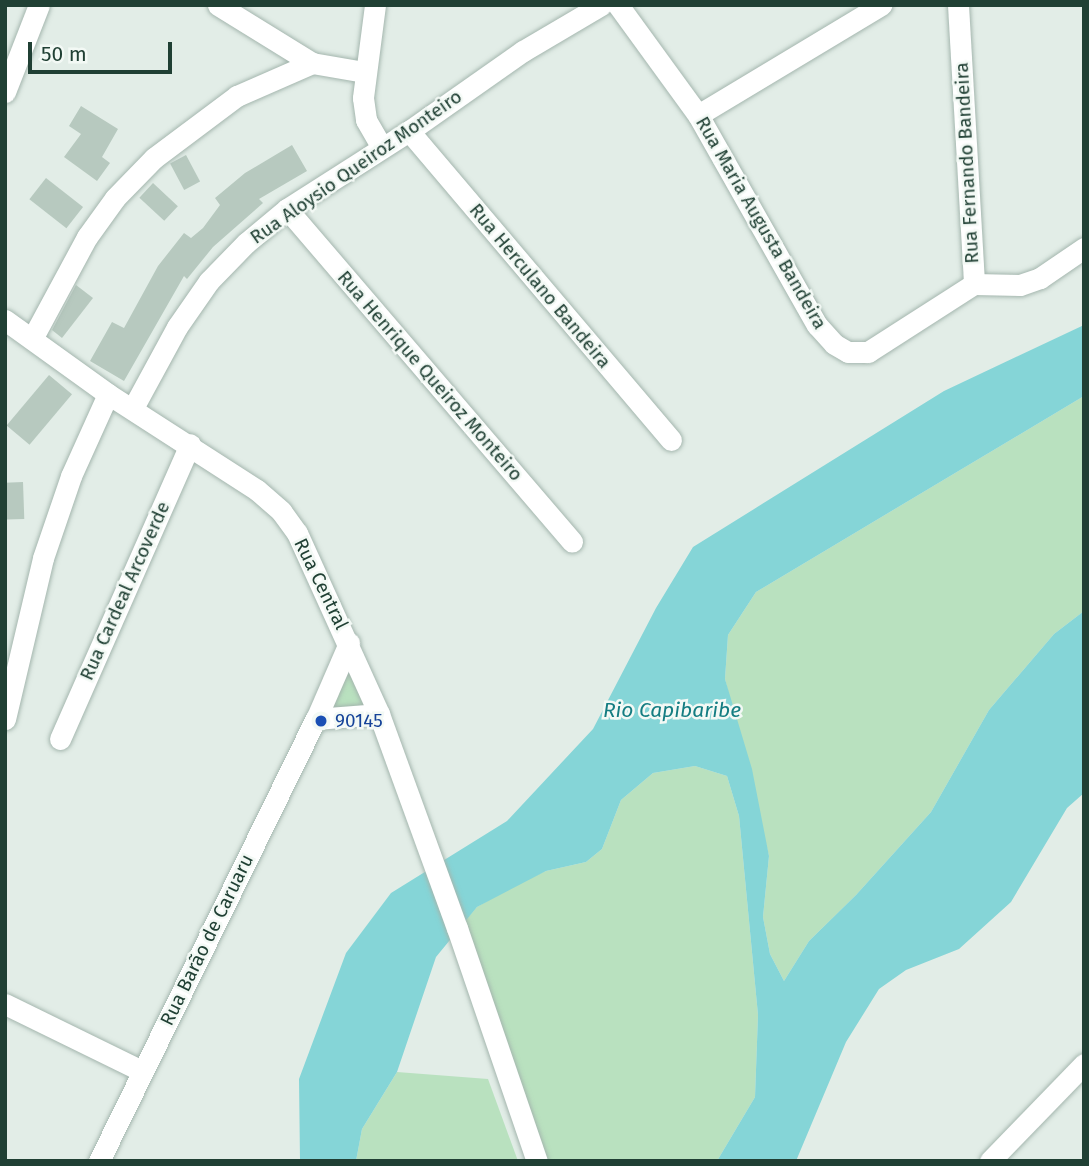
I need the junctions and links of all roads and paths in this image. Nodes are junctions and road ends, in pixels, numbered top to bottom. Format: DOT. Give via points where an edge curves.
graph roads {
  1 [pos="39,5"];
  2 [pos="219,5"];
  3 [pos="375,5"];
  4 [pos="601,5"];
  5 [pos="618,5"];
  6 [pos="881,5"];
  7 [pos="958,5"];
  8 [pos="312,63"];
  9 [pos="364,72"];
  10 [pos="5,92"];
  11 [pos="698,115"];
  12 [pos="410,131"];
  13 [pos="382,148"];
  14 [pos="287,209"];
  15 [pos="1084,248"];
  16 [pos="974,284"];
  17 [pos="5,320"];
  18 [pos="32,339"];
  19 [pos="108,394"];
  20 [pos="133,408"];
  21 [pos="670,440"];
  22 [pos="190,444"];
  23 [pos="572,542"];
  24 [pos="349,643"];
  25 [pos="379,713"];
  26 [pos="5,719"];
  27 [pos="316,719"];
  28 [pos="60,738"];
  29 [pos="5,1004"];
  30 [pos="1084,1064"];
  31 [pos="142,1071"];
  32 [pos="99,1161"];
  33 [pos="537,1161"];
  34 [pos="989,1161"];
  1 -- 10 [label="street"];
  2 -- 8 [label="street"];
  3 -- 9 [label="street"];
  4 -- 12 [label="street, Rua Aloysio Queiroz Monteiro" via="523,51"];
  5 -- 11 [label="street, Rua Maria Augusta Bandeira"];
  6 -- 11 [label="street"];
  7 -- 16 [label="street, Rua Fernando Bandeira"];
  8 -- 9 [label="street"];
  8 -- 18 [label="street" via="237,96 154,158 115,198 87,237"];
  9 -- 13 [label="street" via="366,120"];
  11 -- 16 [label="street, Rua Maria Augusta Bandeira" via="817,325 834,344 848,352 868,352"];
  12 -- 13 [label="street, Rua Aloysio Queiroz Monteiro"];
  12 -- 21 [label="street, Rua Herculano Bandeira"];
  13 -- 14 [label="street, Rua Aloysio Queiroz Monteiro"];
  14 -- 20 [label="street, Rua Aloysio Queiroz Monteiro" via="209,281 177,327"];
  14 -- 23 [label="street, Rua Henrique Queiroz Monteiro"];
  15 -- 16 [label="street, Rua Fernando Bandeira" via="1040,278 1020,285"];
  17 -- 18 [label="street, Rua Central"];
  18 -- 19 [label="street, Rua Central"];
  19 -- 20 [label="street, Rua Central"];
  19 -- 26 [label="street" via="71,476 43,558"];
  20 -- 22 [label="street, Rua Central"];
  22 -- 24 [label="street, Rua Central" via="281,511 310,556"];
  22 -- 28 [label="street, Rua Cardeal Arcoverde"];
  24 -- 25 [label="street, Rua Central"];
  24 -- 27 [label="street, Rua Barão de Caruaru"];
  25 -- 27 [label="street"];
  25 -- 33 [label="street, Rua Central"];
  27 -- 31 [label="street, Rua Barão de Caruaru"];
  29 -- 31 [label="street"];
  30 -- 34 [label="street"];
  31 -- 32 [label="street, Rua Barão de Caruaru"];
}
